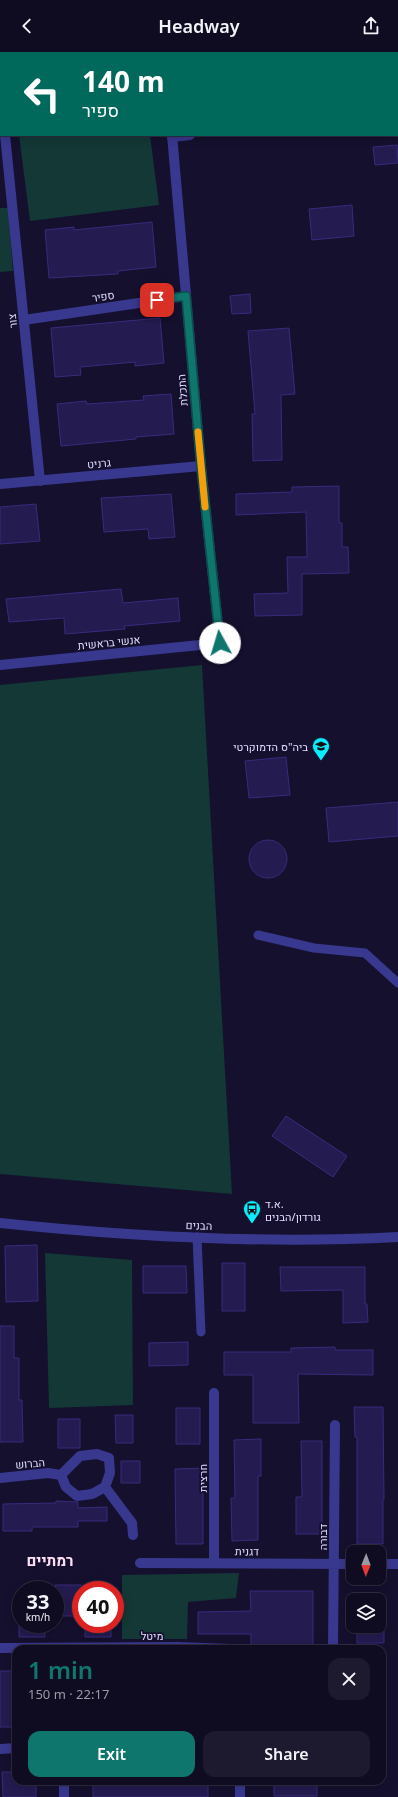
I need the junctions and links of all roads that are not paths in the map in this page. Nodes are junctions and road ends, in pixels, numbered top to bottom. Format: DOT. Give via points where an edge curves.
graph roads {
  1 [pos="6,136"];
  2 [pos="172,136"];
  3 [pos="186,296"];
  4 [pos="24,320"];
  5 [pos="201,466"];
  6 [pos="40,481"];
  7 [pos="0,484"];
  8 [pos="220,643"];
  9 [pos="0,665"];
  10 [pos="258,935"];
  11 [pos="398,983"];
  12 [pos="0,1222"];
  13 [pos="197,1237"];
  14 [pos="398,1237"];
  15 [pos="201,1332"];
  16 [pos="214,1393"];
  17 [pos="335,1425"];
  18 [pos="61,1475"];
  19 [pos="0,1478"];
  20 [pos="105,1487"];
  21 [pos="134,1535"];
  22 [pos="140,1563"];
  23 [pos="214,1563"];
  24 [pos="346,1564"];
  25 [pos="386,1564"];
  26 [pos="398,1564"];
  27 [pos="334,1565"];
  28 [pos="333,1645"];
  29 [pos="0,1648"];
  30 [pos="12,1648"];
  31 [pos="12,1748"];
  32 [pos="0,1749"];
  33 [pos="64,1785"];
  34 [pos="240,1785"];
  35 [pos="64,1797"];
  36 [pos="240,1797"];
  1 -- 4 [label="street, צור"];
  2 -- 3 [label="street, התכלת"];
  3 -- 4 [label="street, ספיר"];
  3 -- 5 [label="street, התכלת"];
  4 -- 6 [label="street, צור"];
  5 -- 6 [label="street, גרניט"];
  5 -- 8 [label="street, התכלת"];
  6 -- 7 [label="street, גרניט"];
  8 -- 9 [label="street, אנשי בראשית"];
  10 -- 11 [label="lane" via="314,948 365,953"];
  12 -- 13 [label="street, הבנים" via="88,1232"];
  13 -- 14 [label="street, הבנים" via="330,1241"];
  13 -- 15 [label="lane"];
  16 -- 23 [label="street, חרצית"];
  17 -- 27 [label="street, דבורה"];
  18 -- 19 [label="street, הברוש" via="48,1473"];
  18 -- 20 [label="street" via="66,1487 77,1496 92,1494"];
  18 -- 20 [label="street" via="80,1456 97,1454 109,1458 110,1473"];
  20 -- 21 [label="street" via="132,1522"];
  22 -- 23 [label="street, דגנית"];
  23 -- 27 [label="street, דגנית"];
  24 -- 27 [label="street, דגנית"];
  25 -- 26 [label="street"];
  27 -- 28 [label="street, דבורה"];
  29 -- 30 [label="street, מיטל"];
  31 -- 32 [label="street"];
  33 -- 35 [label="street"];
  34 -- 36 [label="street"];
}
